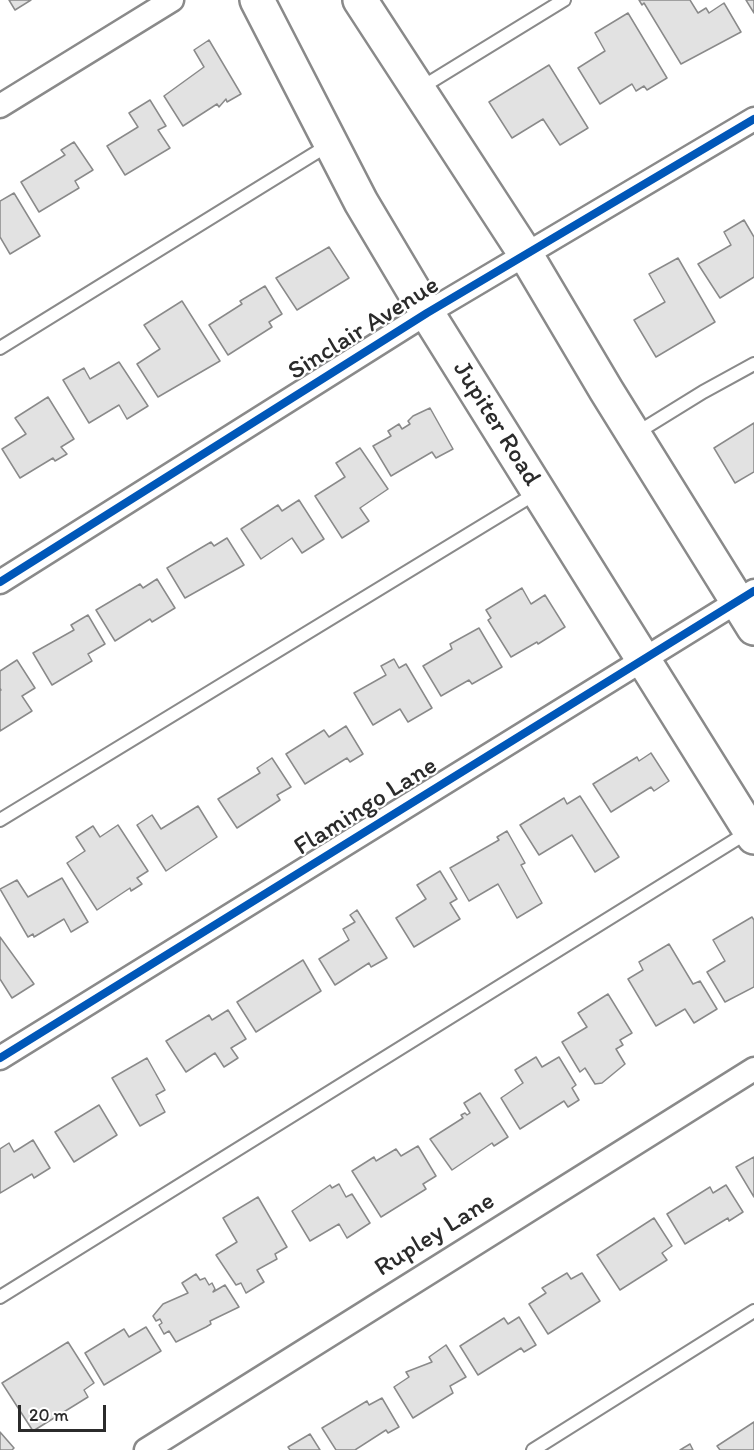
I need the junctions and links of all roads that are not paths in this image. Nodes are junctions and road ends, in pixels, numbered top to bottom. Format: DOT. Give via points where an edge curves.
graph roads {
  1 [pos="172,0"];
  2 [pos="258,0"];
  3 [pos="360,0"];
  4 [pos="564,0"];
  5 [pos="418,90"];
  6 [pos="0,106"];
  7 [pos="754,119"];
  8 [pos="331,143"];
  9 [pos="526,255"];
  10 [pos="427,313"];
  11 [pos="0,348"];
  12 [pos="754,364"];
  13 [pos="635,434"];
  14 [pos="539,492"];
  15 [pos="0,582"];
  16 [pos="748,607"];
  17 [pos="643,659"];
  18 [pos="0,820"];
  19 [pos="752,834"];
  20 [pos="0,1058"];
  21 [pos="754,1069"];
  22 [pos="0,1297"];
  23 [pos="754,1311"];
  24 [pos="146,1450"];
  25 [pos="533,1450"];
  1 -- 6 [label="street"];
  2 -- 8 [label="main road, Jupiter Road"];
  3 -- 5 [label="main road"];
  4 -- 5 [label="lane"];
  5 -- 9 [label="main road"];
  7 -- 9 [label="street, Sinclair Avenue"];
  8 -- 10 [label="main road, Jupiter Road"];
  8 -- 11 [label="lane"];
  9 -- 10 [label="street, Sinclair Avenue"];
  9 -- 13 [label="main road"];
  10 -- 14 [label="main road, Jupiter Road"];
  10 -- 15 [label="street, Sinclair Avenue"];
  12 -- 13 [label="lane"];
  13 -- 16 [label="main road"];
  14 -- 17 [label="main road, Jupiter Road"];
  14 -- 18 [label="lane"];
  16 -- 17 [label="street, Flamingo Lane"];
  17 -- 19 [label="main road, Jupiter Road"];
  17 -- 20 [label="street, Flamingo Lane"];
  19 -- 22 [label="lane"];
  21 -- 24 [label="street, Rupley Lane"];
  23 -- 25 [label="lane"];
}
